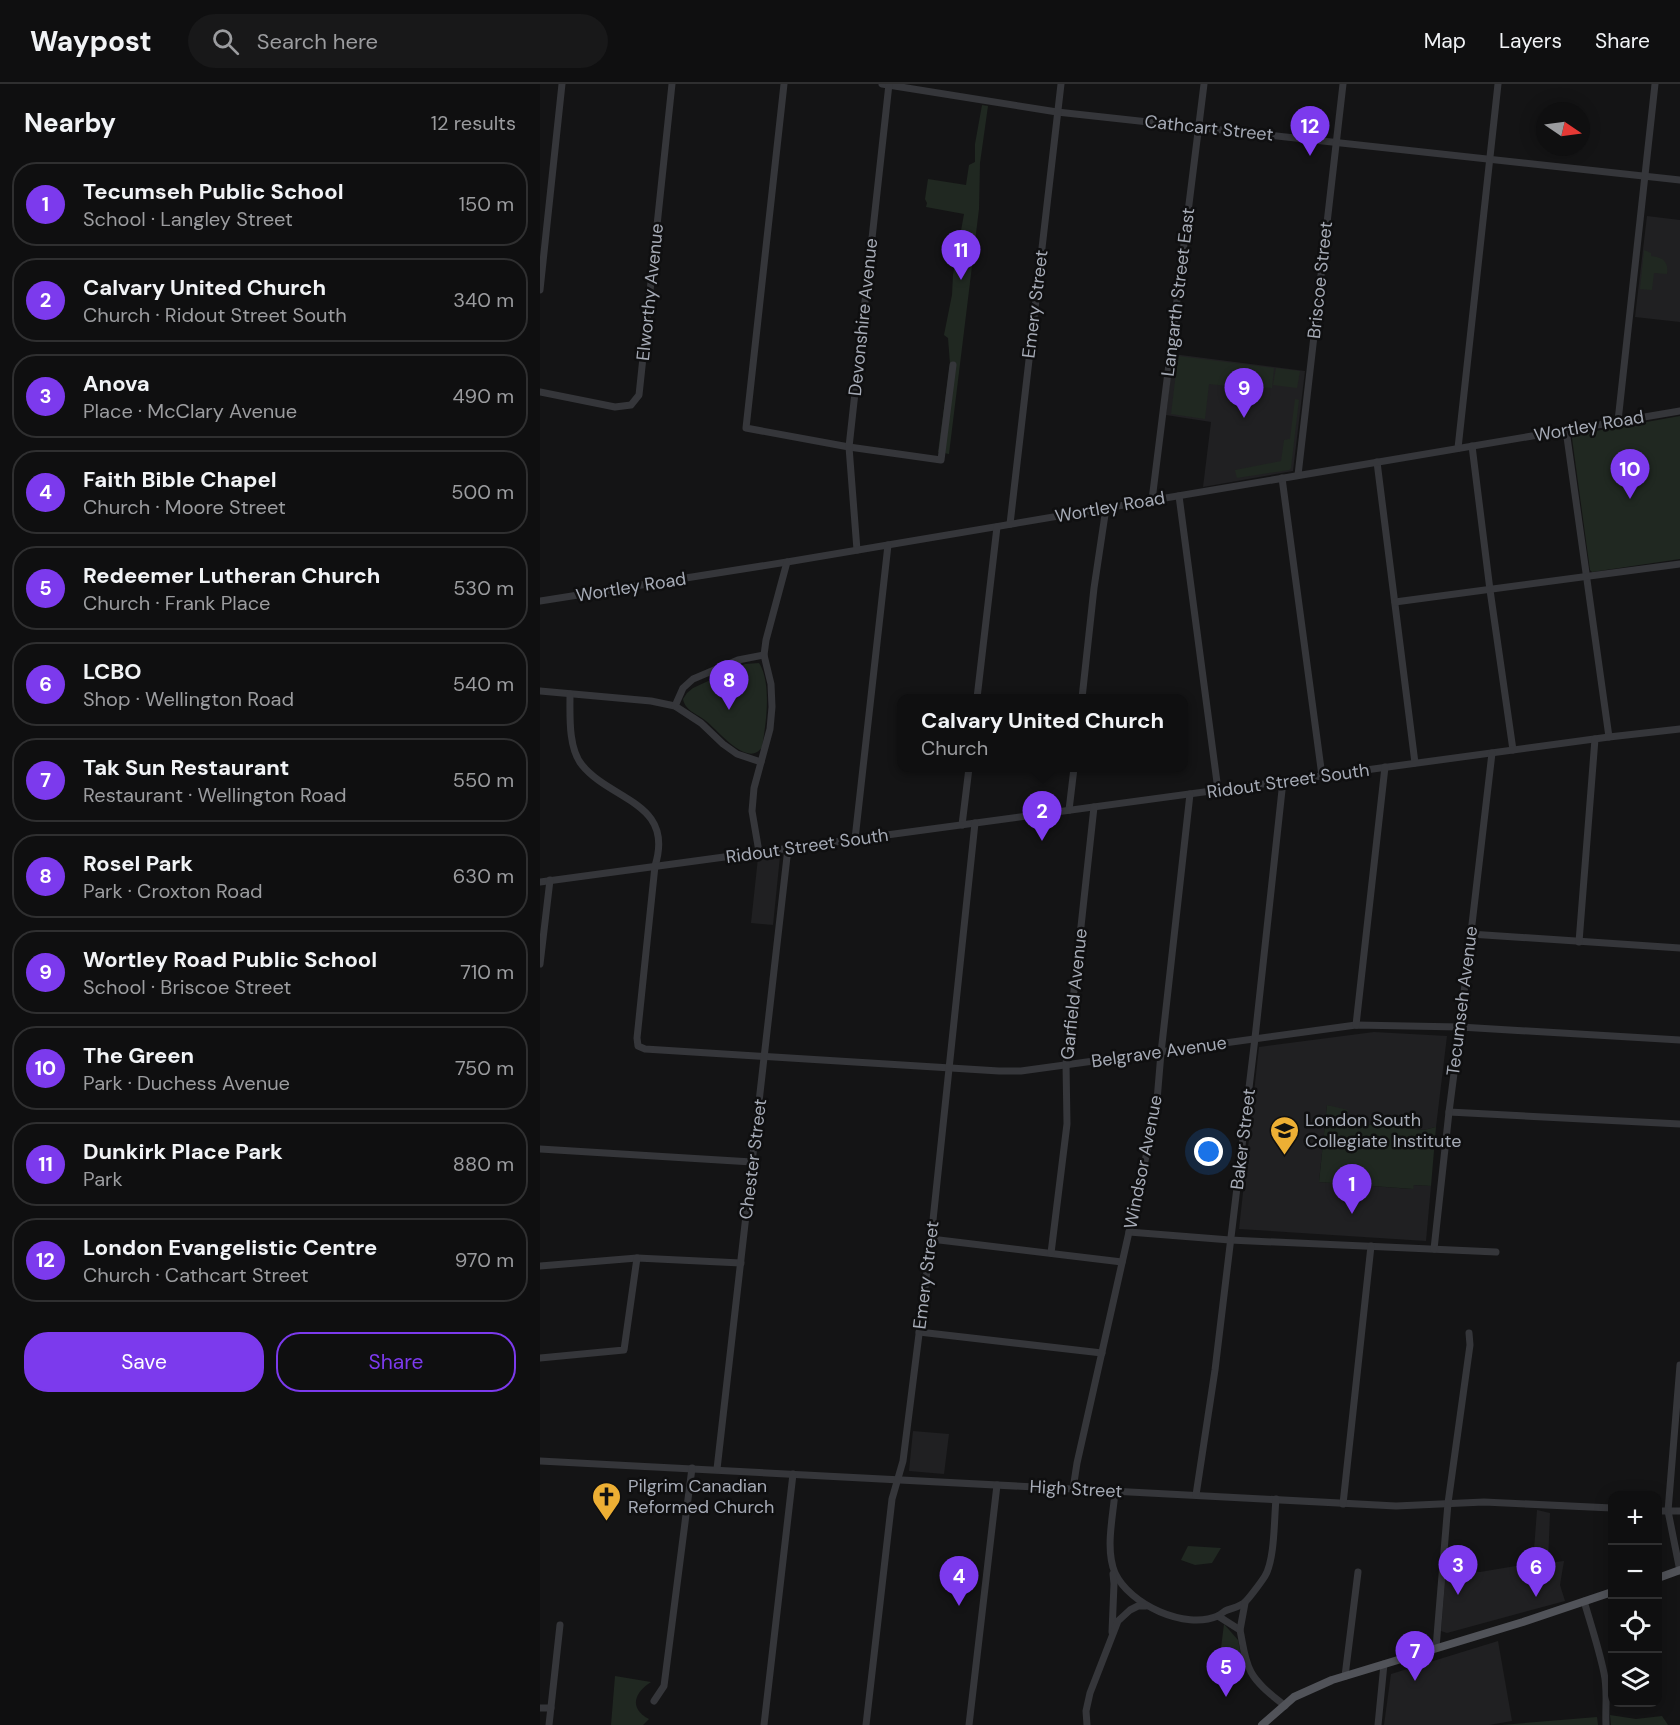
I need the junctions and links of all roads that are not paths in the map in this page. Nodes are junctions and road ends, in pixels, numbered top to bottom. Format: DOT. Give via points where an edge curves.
graph roads {
  1 [pos="562,84"];
  2 [pos="672,84"];
  3 [pos="784,84"];
  4 [pos="886,84"];
  5 [pos="1060,84"];
  6 [pos="1204,84"];
  7 [pos="1343,84"];
  8 [pos="1498,84"];
  9 [pos="1654,84"];
  10 [pos="1057,112"];
  11 [pos="1199,127"];
  12 [pos="1336,142"];
  13 [pos="1490,159"];
  14 [pos="1644,176"];
  15 [pos="1680,180"];
  16 [pos="544,214"];
  17 [pos="540,290"];
  18 [pos="953,365"];
  19 [pos="540,392"];
  20 [pos="1680,411"];
  21 [pos="1618,421"];
  22 [pos="1566,430"];
  23 [pos="1472,446"];
  24 [pos="849,447"];
  25 [pos="1458,448"];
  26 [pos="1377,462"];
  27 [pos="1298,475"];
  28 [pos="1282,478"];
  29 [pos="1179,496"];
  30 [pos="1152,500"];
  31 [pos="1106,508"];
  32 [pos="1010,524"];
  33 [pos="997,527"];
  34 [pos="888,545"];
  35 [pos="857,550"];
  36 [pos="786,562"];
  37 [pos="1680,564"];
  38 [pos="1586,576"];
  39 [pos="1490,590"];
  40 [pos="540,601"];
  41 [pos="1395,602"];
  42 [pos="764,655"];
  43 [pos="540,692"];
  44 [pos="570,694"];
  45 [pos="978,694"];
  46 [pos="1083,694"];
  47 [pos="675,706"];
  48 [pos="1680,729"];
  49 [pos="1609,737"];
  50 [pos="1595,739"];
  51 [pos="1513,750"];
  52 [pos="1492,753"];
  53 [pos="761,762"];
  54 [pos="1415,763"];
  55 [pos="1385,767"];
  56 [pos="969,772"];
  57 [pos="1074,772"];
  58 [pos="1322,776"];
  59 [pos="1283,781"];
  60 [pos="1218,790"];
  61 [pos="1190,794"];
  62 [pos="1094,807"];
  63 [pos="1070,810"];
  64 [pos="975,823"];
  65 [pos="962,825"];
  66 [pos="855,839"];
  67 [pos="788,848"];
  68 [pos="759,852"];
  69 [pos="655,866"];
  70 [pos="550,880"];
  71 [pos="540,882"];
  72 [pos="1470,934"];
  73 [pos="1580,942"];
  74 [pos="1680,948"];
  75 [pos="540,964"];
  76 [pos="1356,1025"];
  77 [pos="1460,1028"];
  78 [pos="1255,1038"];
  79 [pos="1680,1040"];
  80 [pos="1161,1053"];
  81 [pos="764,1058"];
  82 [pos="1066,1064"];
  83 [pos="948,1068"];
  84 [pos="1449,1112"];
  85 [pos="1680,1124"];
  86 [pos="540,1149"];
  87 [pos="752,1162"];
  88 [pos="1129,1232"];
  89 [pos="931,1239"];
  90 [pos="1230,1240"];
  91 [pos="1371,1246"];
  92 [pos="1434,1249"];
  93 [pos="1496,1252"];
  94 [pos="1051,1253"];
  95 [pos="637,1258"];
  96 [pos="1122,1262"];
  97 [pos="741,1263"];
  98 [pos="540,1266"];
  99 [pos="919,1332"];
  100 [pos="1468,1333"];
  101 [pos="1102,1353"];
  102 [pos="540,1358"];
  103 [pos="1680,1365"];
  104 [pos="540,1461"];
  105 [pos="692,1468"];
  106 [pos="717,1469"];
  107 [pos="793,1474"];
  108 [pos="898,1480"];
  109 [pos="997,1485"];
  110 [pos="1073,1489"];
  111 [pos="1115,1492"];
  112 [pos="1196,1495"];
  113 [pos="1276,1499"];
  114 [pos="1448,1503"];
  115 [pos="1344,1504"];
  116 [pos="1608,1508"];
  117 [pos="1662,1511"];
  118 [pos="1668,1511"];
  119 [pos="1680,1511"];
  120 [pos="1112,1557"];
  121 [pos="1680,1570"];
  122 [pos="1358,1572"];
  123 [pos="1662,1577"];
  124 [pos="1608,1593"];
  125 [pos="1584,1600"];
  126 [pos="1245,1603"];
  127 [pos="1146,1606"];
  128 [pos="1218,1616"];
  129 [pos="560,1625"];
  130 [pos="1240,1630"];
  131 [pos="1112,1635"];
  132 [pos="1436,1648"];
  133 [pos="1384,1664"];
  134 [pos="1346,1676"];
  135 [pos="654,1701"];
  136 [pos="1284,1706"];
  137 [pos="540,1708"];
  138 [pos="551,1708"];
  139 [pos="549,1725"];
  140 [pos="764,1725"];
  141 [pos="866,1725"];
  142 [pos="969,1725"];
  143 [pos="1087,1725"];
  144 [pos="1262,1725"];
  145 [pos="1378,1725"];
  146 [pos="1606,1725"];
  1 -- 16 [label="street"];
  2 -- 19 [label="street, Elworthy Avenue" via="639,395 631,405 615,407"];
  3 -- 24 [label="street" via="746,428"];
  4 -- 10 [label="street, Cathcart Street"];
  4 -- 24 [label="street, Devonshire Avenue"];
  5 -- 10 [label="street, Emery Street"];
  6 -- 11 [label="street, Langarth Street East"];
  7 -- 12 [label="street, Briscoe Street"];
  8 -- 13 [label="street"];
  9 -- 14 [label="street"];
  10 -- 11 [label="street, Cathcart Street"];
  10 -- 32 [label="street, Emery Street"];
  11 -- 12 [label="street, Cathcart Street"];
  11 -- 30 [label="street, Langarth Street East"];
  12 -- 13 [label="street, Cathcart Street"];
  12 -- 27 [label="street, Briscoe Street"];
  13 -- 14 [label="street, Cathcart Street"];
  13 -- 25 [label="street"];
  14 -- 15 [label="street, Cathcart Street"];
  14 -- 21 [label="street"];
  16 -- 17 [label="street"];
  18 -- 24 [label="street" via="941,460"];
  20 -- 21 [label="street, Wortley Road"];
  21 -- 22 [label="street, Wortley Road"];
  22 -- 23 [label="street, Wortley Road"];
  22 -- 38 [label="street"];
  23 -- 25 [label="street, Wortley Road"];
  23 -- 39 [label="street"];
  24 -- 35 [label="street, Devonshire Avenue"];
  25 -- 26 [label="street, Wortley Road"];
  26 -- 27 [label="street, Wortley Road"];
  26 -- 41 [label="street"];
  27 -- 28 [label="street, Wortley Road"];
  28 -- 29 [label="street, Wortley Road"];
  28 -- 58 [label="street"];
  29 -- 30 [label="street, Wortley Road"];
  29 -- 60 [label="street"];
  30 -- 31 [label="street, Wortley Road"];
  31 -- 32 [label="street, Wortley Road"];
  31 -- 46 [label="street"];
  32 -- 33 [label="street, Wortley Road"];
  33 -- 34 [label="street, Wortley Road"];
  33 -- 45 [label="street"];
  34 -- 35 [label="street, Wortley Road"];
  34 -- 66 [label="street"];
  35 -- 36 [label="street, Wortley Road"];
  36 -- 40 [label="street, Wortley Road"];
  36 -- 42 [label="street"];
  37 -- 38 [label="street"];
  38 -- 39 [label="street"];
  38 -- 49 [label="street"];
  39 -- 41 [label="street"];
  39 -- 51 [label="street"];
  41 -- 54 [label="street"];
  42 -- 47 [label="street" via="738,660 693,680 683,688"];
  42 -- 53 [label="street" via="772,707 771,729"];
  43 -- 44 [label="street"];
  44 -- 47 [label="street"];
  44 -- 69 [label="street" via="570,730 580,764 643,809 655,825 659,854"];
  47 -- 53 [label="street" via="737,754"];
  48 -- 49 [label="street, Ridout Street South"];
  49 -- 50 [label="street, Ridout Street South"];
  50 -- 51 [label="street, Ridout Street South"];
  50 -- 73 [label="street"];
  51 -- 52 [label="street, Ridout Street South"];
  52 -- 54 [label="street, Ridout Street South"];
  52 -- 72 [label="street, Tecumseh Avenue"];
  53 -- 68 [label="street" via="752,811"];
  54 -- 55 [label="street, Ridout Street South"];
  55 -- 58 [label="street, Ridout Street South"];
  55 -- 76 [label="street"];
  56 -- 65 [label="street"];
  57 -- 63 [label="street"];
  58 -- 59 [label="street, Ridout Street South"];
  59 -- 60 [label="street, Ridout Street South"];
  59 -- 78 [label="street, Baker Street"];
  60 -- 61 [label="street, Ridout Street South"];
  61 -- 62 [label="street, Ridout Street South"];
  61 -- 80 [label="street, Windsor Avenue"];
  62 -- 63 [label="street, Ridout Street South"];
  62 -- 82 [label="street, Garfield Avenue"];
  63 -- 64 [label="street, Ridout Street South"];
  64 -- 65 [label="street, Ridout Street South"];
  64 -- 83 [label="street, Emery Street"];
  65 -- 66 [label="street, Ridout Street South"];
  66 -- 67 [label="street, Ridout Street South"];
  67 -- 68 [label="street, Ridout Street South"];
  67 -- 81 [label="street, Chester Street"];
  68 -- 69 [label="street, Ridout Street South"];
  69 -- 70 [label="street, Ridout Street South"];
  69 -- 81 [label="street, Belgrave Avenue" via="638,1046"];
  70 -- 71 [label="street, Ridout Street South"];
  70 -- 75 [label="street"];
  72 -- 73 [label="street"];
  72 -- 77 [label="street, Tecumseh Avenue"];
  73 -- 74 [label="street"];
  76 -- 77 [label="street, Belgrave Avenue"];
  76 -- 78 [label="street, Belgrave Avenue"];
  77 -- 79 [label="street, Belgrave Avenue"];
  77 -- 84 [label="street, Tecumseh Avenue"];
  78 -- 80 [label="street, Belgrave Avenue"];
  78 -- 90 [label="street, Baker Street"];
  80 -- 82 [label="street, Belgrave Avenue"];
  80 -- 88 [label="street, Windsor Avenue" via="1156,1112"];
  81 -- 83 [label="street, Belgrave Avenue"];
  81 -- 87 [label="street, Chester Street"];
  82 -- 83 [label="street, Belgrave Avenue" via="1021,1071"];
  82 -- 94 [label="street, Garfield Avenue" via="1067,1124"];
  83 -- 89 [label="street, Emery Street"];
  84 -- 85 [label="street"];
  84 -- 92 [label="street, Tecumseh Avenue"];
  86 -- 87 [label="street"];
  87 -- 97 [label="street, Chester Street"];
  88 -- 90 [label="street"];
  88 -- 96 [label="street, Windsor Avenue"];
  89 -- 94 [label="street"];
  89 -- 99 [label="street, Emery Street"];
  90 -- 91 [label="street"];
  90 -- 112 [label="street, Baker Street"];
  91 -- 92 [label="street"];
  91 -- 115 [label="street"];
  92 -- 93 [label="street"];
  94 -- 96 [label="street"];
  95 -- 97 [label="street"];
  95 -- 98 [label="street"];
  95 -- 102 [label="street" via="624,1350"];
  96 -- 101 [label="street, Windsor Avenue"];
  97 -- 106 [label="street, Chester Street"];
  99 -- 101 [label="street"];
  99 -- 108 [label="street, Emery Street"];
  100 -- 114 [label="street" via="1470,1345"];
  101 -- 110 [label="street, Windsor Avenue"];
  103 -- 118 [label="street"];
  104 -- 105 [label="street, High Street"];
  105 -- 106 [label="street, High Street"];
  105 -- 135 [label="street" via="664,1686"];
  106 -- 107 [label="street, High Street"];
  107 -- 108 [label="street, High Street"];
  107 -- 140 [label="street"];
  108 -- 109 [label="street, High Street"];
  108 -- 141 [label="street, Emery Street" via="892,1499"];
  109 -- 110 [label="street, High Street"];
  109 -- 142 [label="street"];
  110 -- 111 [label="street, High Street"];
  111 -- 112 [label="street, High Street"];
  111 -- 120 [label="street"];
  112 -- 113 [label="street, High Street"];
  113 -- 115 [label="street, High Street"];
  113 -- 126 [label="street" via="1272,1552 1266,1574"];
  114 -- 115 [label="street, High Street"];
  114 -- 116 [label="street, High Street"];
  114 -- 132 [label="street"];
  117 -- 118 [label="street"];
  118 -- 119 [label="street"];
  118 -- 121 [label="street"];
  120 -- 127 [label="street" via="1120,1582"];
  120 -- 131 [label="street"];
  121 -- 123 [label="main road"];
  122 -- 134 [label="street"];
  124 -- 125 [label="main road"];
  125 -- 132 [label="main road"];
  125 -- 146 [label="street" via="1604,1674"];
  126 -- 128 [label="street"];
  126 -- 130 [label="street"];
  127 -- 128 [label="street" via="1186,1619"];
  127 -- 131 [label="street" via="1138,1606 1124,1615"];
  128 -- 130 [label="street"];
  129 -- 138 [label="street"];
  130 -- 136 [label="street" via="1252,1673"];
  131 -- 143 [label="street" via="1090,1693"];
  132 -- 133 [label="main road"];
  133 -- 134 [label="main road"];
  133 -- 145 [label="street"];
  134 -- 136 [label="main road" via="1294,1697"];
  136 -- 144 [label="main road"];
  137 -- 138 [label="street"];
  138 -- 139 [label="street"];
}
